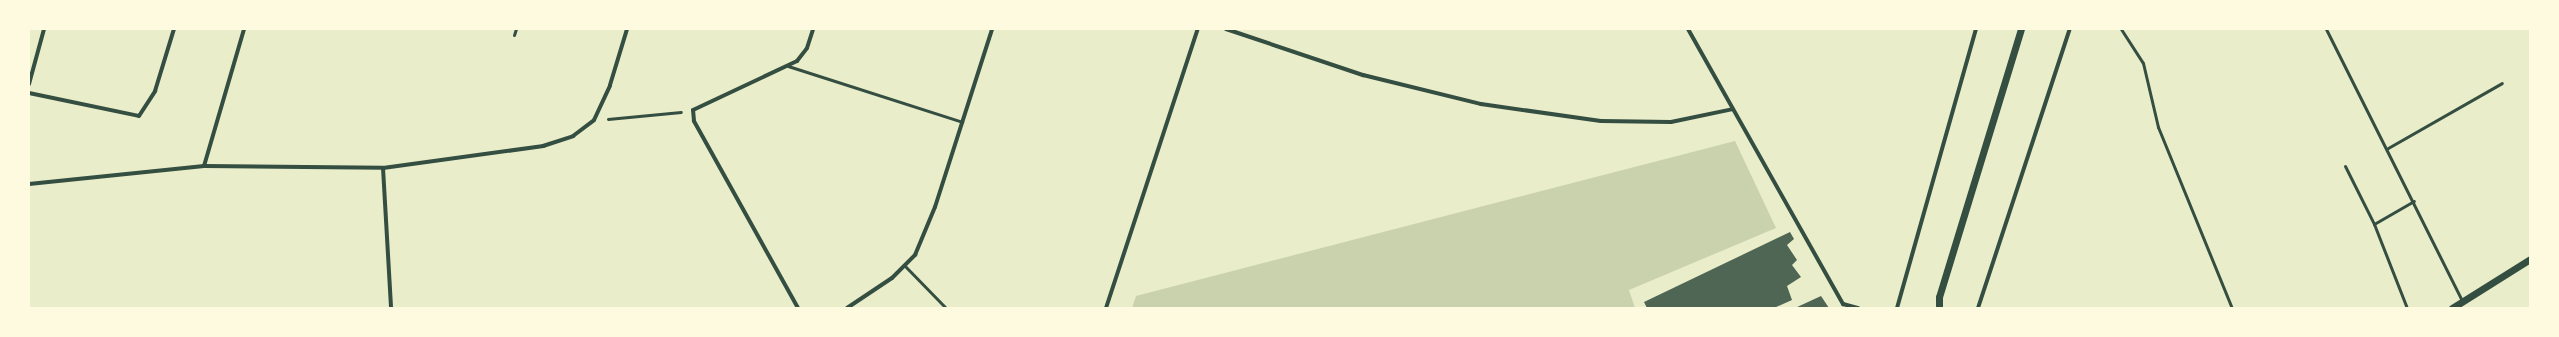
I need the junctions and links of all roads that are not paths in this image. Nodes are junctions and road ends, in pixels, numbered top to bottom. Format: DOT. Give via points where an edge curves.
graph roads {
  1 [pos="44,29"];
  2 [pos="174,29"];
  3 [pos="244,29"];
  4 [pos="516,29"];
  5 [pos="627,29"];
  6 [pos="813,29"];
  7 [pos="992,29"];
  8 [pos="1198,29"];
  9 [pos="1226,29"];
  10 [pos="1688,29"];
  11 [pos="1976,29"];
  12 [pos="2021,29"];
  13 [pos="2070,29"];
  14 [pos="2120,29"];
  15 [pos="2326,29"];
  16 [pos="514,35"];
  17 [pos="788,66"];
  18 [pos="2502,83"];
  19 [pos="29,84"];
  20 [pos="29,93"];
  21 [pos="1733,109"];
  22 [pos="962,122"];
  23 [pos="2388,148"];
  24 [pos="204,166"];
  25 [pos="2345,166"];
  26 [pos="383,168"];
  27 [pos="29,184"];
  28 [pos="2414,201"];
  29 [pos="2374,224"];
  30 [pos="2530,259"];
  31 [pos="904,265"];
  32 [pos="2463,302"];
  33 [pos="391,308"];
  34 [pos="798,308"];
  35 [pos="847,308"];
  36 [pos="946,308"];
  37 [pos="1106,308"];
  38 [pos="1858,308"];
  39 [pos="1897,308"];
  40 [pos="1939,308"];
  41 [pos="1978,308"];
  42 [pos="2232,308"];
  43 [pos="2407,308"];
  44 [pos="2452,308"];
  1 -- 19 [label="street"];
  2 -- 20 [label="street" via="155,91 139,116"];
  3 -- 24 [label="street"];
  4 -- 16 [label="lane"];
  5 -- 26 [label="street" via="610,85 594,120 573,136 543,146"];
  6 -- 17 [label="street" via="807,48"];
  7 -- 22 [label="street"];
  8 -- 37 [label="street"];
  9 -- 21 [label="street" via="1363,75 1482,104 1601,121 1671,122"];
  10 -- 21 [label="street"];
  11 -- 39 [label="street"];
  12 -- 40 [label="street" via="1939,298"];
  13 -- 41 [label="street"];
  14 -- 42 [label="lane" via="2144,63 2158,127"];
  15 -- 23 [label="lane"];
  17 -- 22 [label="lane"];
  17 -- 34 [label="street" via="693,110 694,120"];
  18 -- 23 [label="lane"];
  21 -- 38 [label="street" via="1844,304"];
  22 -- 31 [label="street" via="932,214 915,255"];
  23 -- 28 [label="lane"];
  24 -- 26 [label="street"];
  24 -- 27 [label="street"];
  25 -- 29 [label="lane"];
  26 -- 33 [label="street"];
  28 -- 29 [label="lane"];
  28 -- 32 [label="lane"];
  29 -- 43 [label="lane"];
  30 -- 32 [label="street"];
  31 -- 35 [label="street"];
  31 -- 36 [label="lane"];
  32 -- 44 [label="street"];
}
